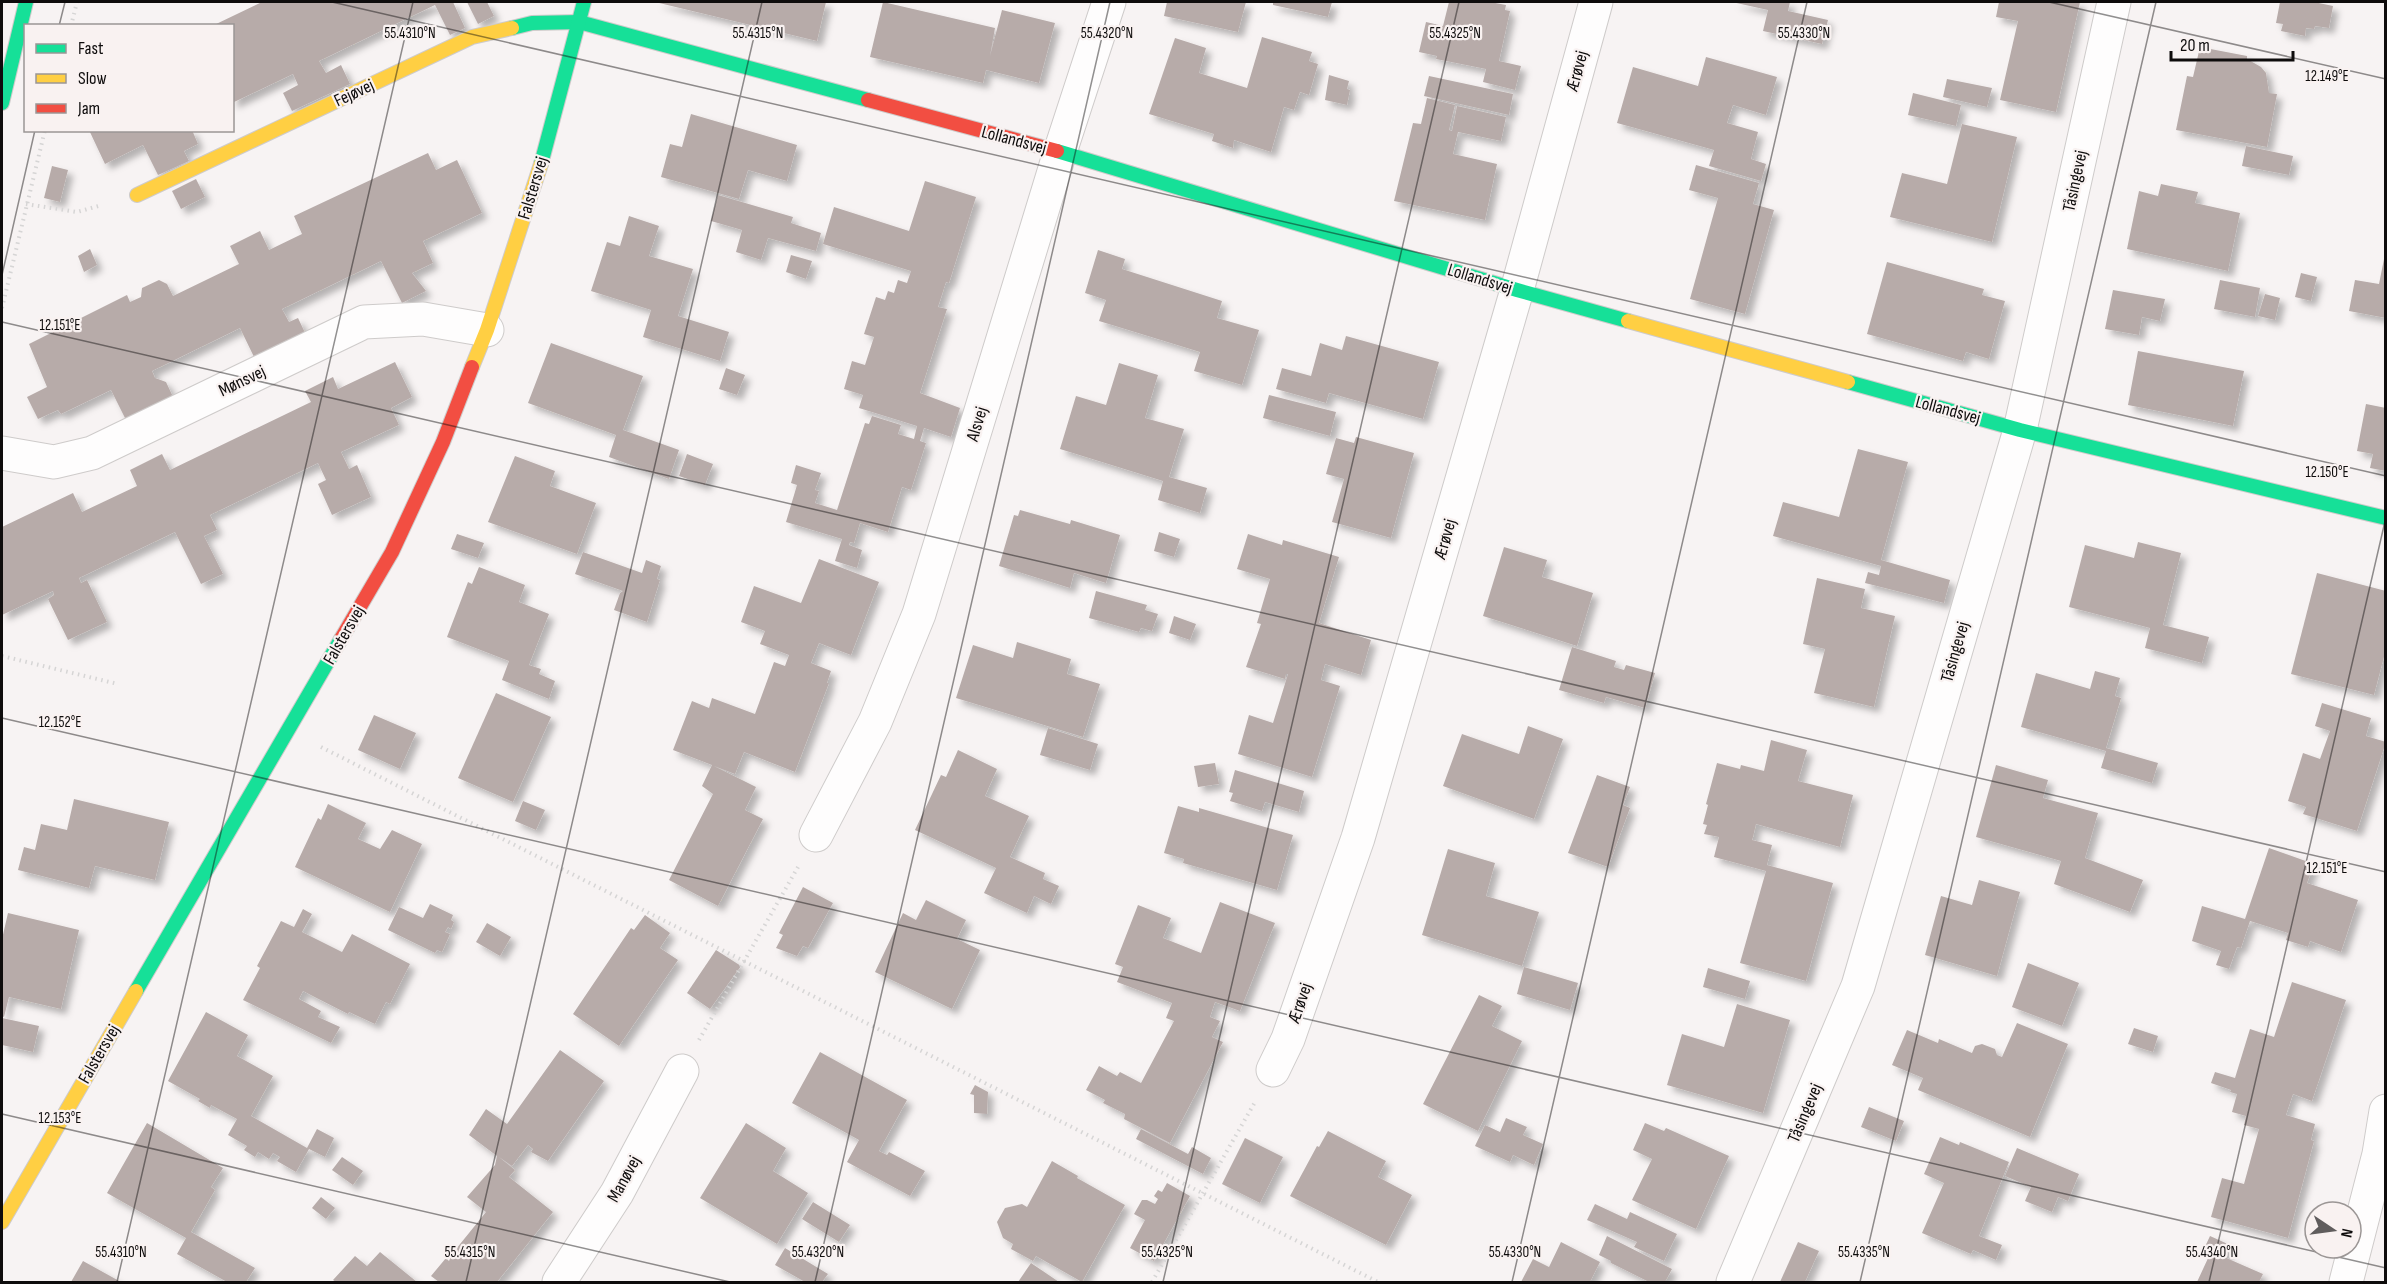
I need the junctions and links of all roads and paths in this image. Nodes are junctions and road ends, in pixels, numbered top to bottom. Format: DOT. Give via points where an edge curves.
graph roads {
  1 [pos="26,2"];
  2 [pos="76,2"];
  3 [pos="584,2"];
  4 [pos="1109,2"];
  5 [pos="1596,2"];
  6 [pos="2114,2"];
  7 [pos="579,22"];
  8 [pos="70,24"];
  9 [pos="2,103"];
  10 [pos="44,132"];
  11 [pos="1060,152"];
  12 [pos="137,195"];
  13 [pos="26,204"];
  14 [pos="1517,291"];
  15 [pos="2,308"];
  16 [pos="487,330"];
  17 [pos="2020,430"];
  18 [pos="2,453"];
  19 [pos="2385,518"];
  20 [pos="2,656"];
  21 [pos="118,684"];
  22 [pos="288,730"];
  23 [pos="816,835"];
  24 [pos="744,962"];
  25 [pos="1273,1070"];
  26 [pos="681,1071"];
  27 [pos="2385,1111"];
  28 [pos="1202,1194"];
  29 [pos="2,1222"];
  30 [pos="559,1282"];
  31 [pos="1152,1282"];
  32 [pos="1378,1282"];
  33 [pos="1733,1282"];
  34 [pos="2346,1282"];
  1 -- 9 [label="street"];
  2 -- 8 [label="path"];
  3 -- 7 [label="street, Falstersvej"];
  4 -- 11 [label="street, Alsvej"];
  5 -- 14 [label="street, Ærøvej"];
  6 -- 17 [label="street, Tåsingevej"];
  7 -- 11 [label="street, Lollandsvej"];
  7 -- 12 [label="street, Fejøvej" via="532,23 472,37"];
  7 -- 16 [label="street, Falstersvej" via="533,193"];
  10 -- 13 [label="path"];
  11 -- 14 [label="street, Lollandsvej"];
  11 -- 23 [label="street, Alsvej" via="919,614 875,722"];
  12 -- 13 [label="path" via="77,212"];
  13 -- 15 [label="path"];
  14 -- 17 [label="street, Lollandsvej"];
  14 -- 25 [label="street, Ærøvej" via="1358,838 1288,1039"];
  16 -- 18 [label="street, Mønsvej" via="423,319 364,322 92,453 54,462"];
  16 -- 22 [label="street, Falstersvej" via="443,442 392,552"];
  17 -- 19 [label="street, Lollandsvej"];
  17 -- 33 [label="street, Tåsingevej" via="1858,986"];
  20 -- 21 [label="path"];
  22 -- 24 [label="path"];
  22 -- 29 [label="street, Falstersvej"];
  23 -- 24 [label="path"];
  24 -- 26 [label="path"];
  24 -- 28 [label="path"];
  25 -- 28 [label="path"];
  26 -- 30 [label="street, Manøvej" via="617,1193"];
  27 -- 34 [label="street" via="2379,1154"];
  28 -- 31 [label="path"];
  28 -- 32 [label="path"];
}
